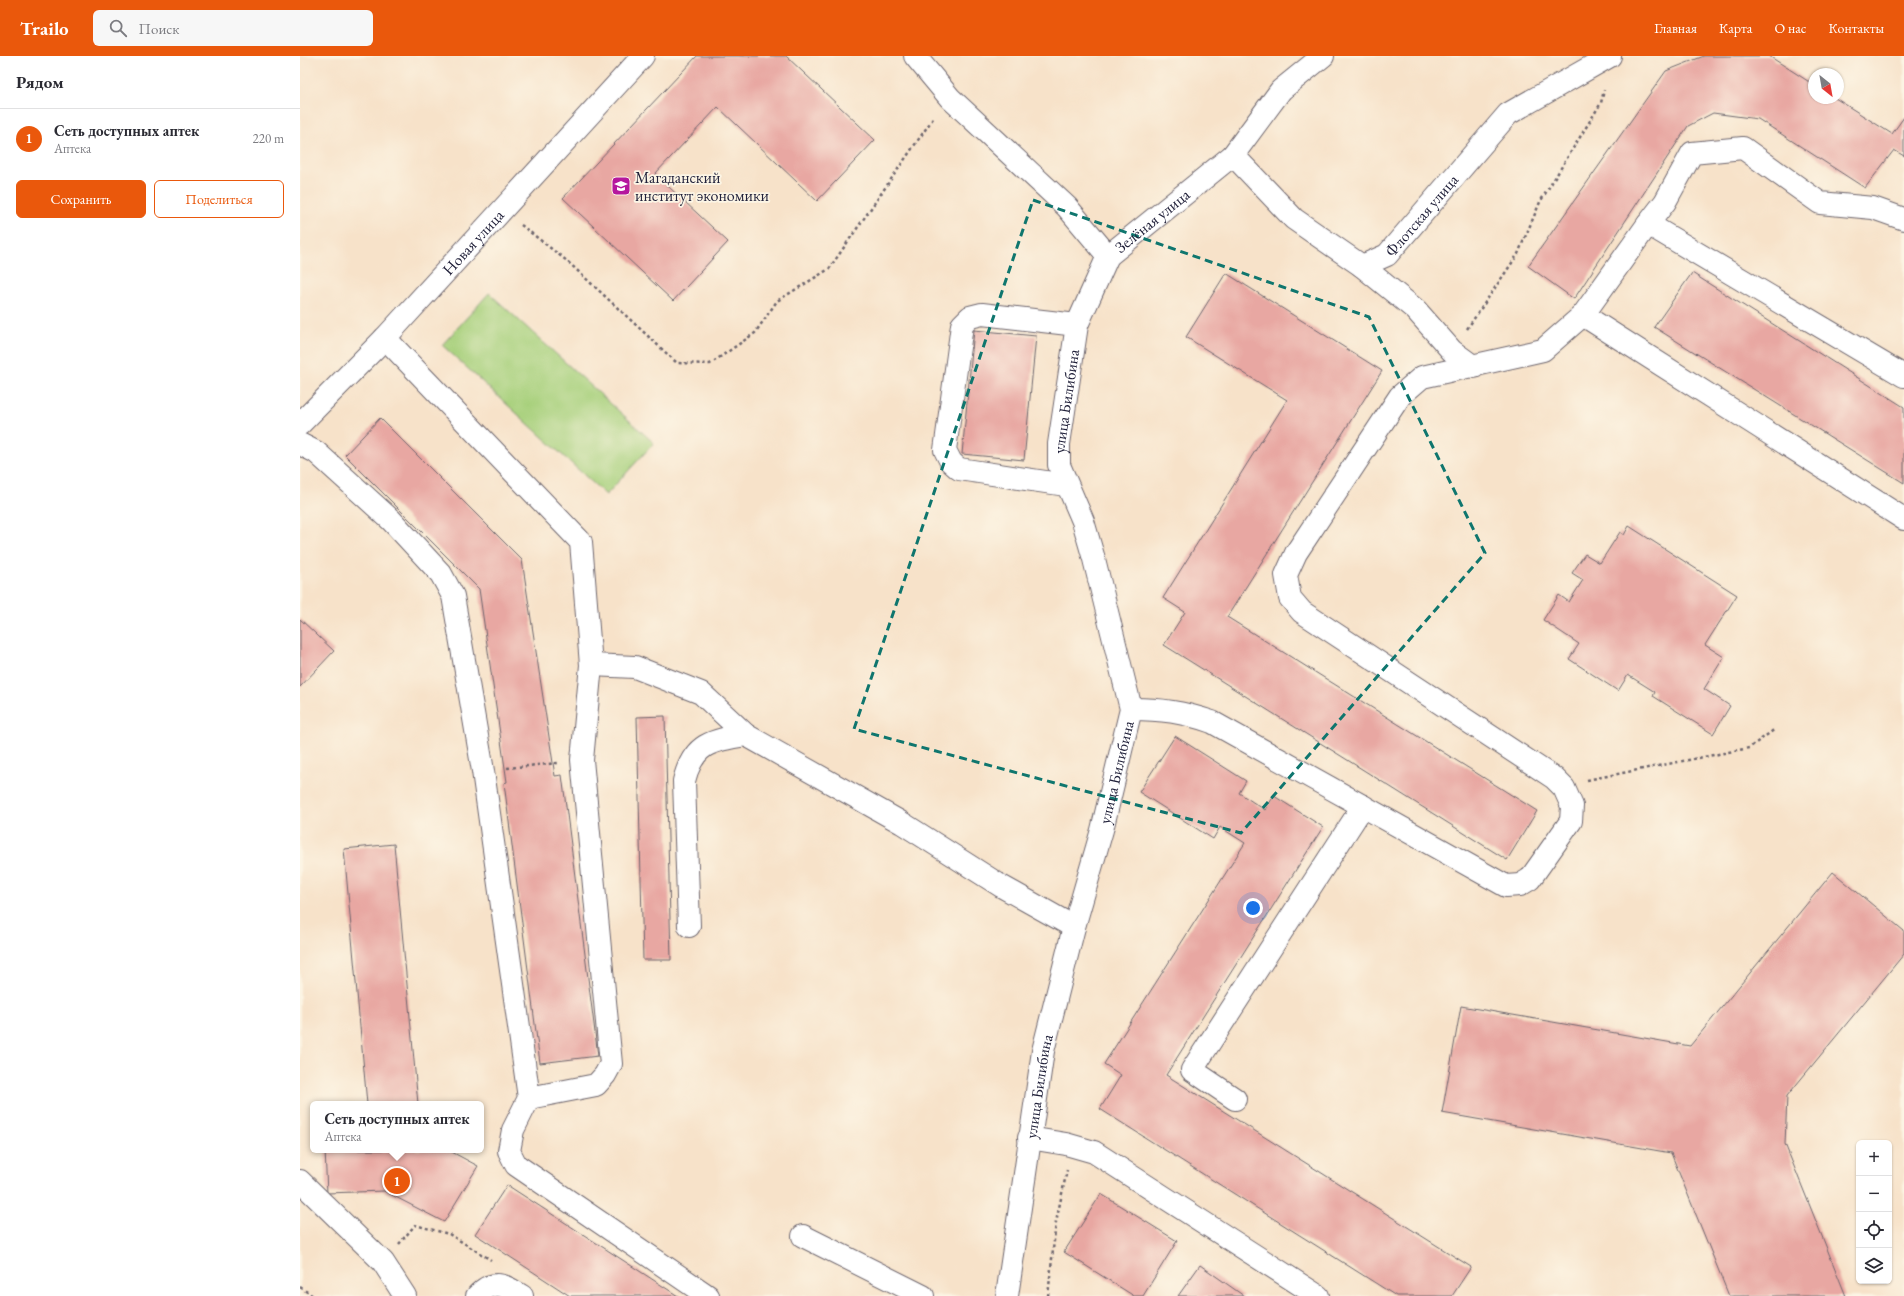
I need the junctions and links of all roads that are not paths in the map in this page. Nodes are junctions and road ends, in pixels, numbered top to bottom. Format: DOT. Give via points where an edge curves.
graph roads {
  1 [pos="643,56"];
  2 [pos="915,56"];
  3 [pos="1610,56"];
  4 [pos="1319,58"];
  5 [pos="1233,155"];
  6 [pos="1904,219"];
  7 [pos="1648,224"];
  8 [pos="1108,256"];
  9 [pos="1362,266"];
  10 [pos="1583,315"];
  11 [pos="1077,325"];
  12 [pos="384,338"];
  13 [pos="1474,367"];
  14 [pos="1904,376"];
  15 [pos="300,424"];
  16 [pos="300,444"];
  17 [pos="1066,485"];
  18 [pos="1904,519"];
  19 [pos="591,665"];
  20 [pos="1131,709"];
  21 [pos="746,734"];
  22 [pos="1364,806"];
  23 [pos="689,926"];
  24 [pos="1074,927"];
  25 [pos="529,1098"];
  26 [pos="1235,1100"];
  27 [pos="1029,1138"];
  28 [pos="300,1181"];
  29 [pos="803,1236"];
  30 [pos="405,1296"];
  31 [pos="477,1296"];
  32 [pos="522,1296"];
  33 [pos="708,1296"];
  34 [pos="923,1296"];
  35 [pos="1007,1296"];
  36 [pos="1318,1296"];
  1 -- 12 [label="street, Новая улица"];
  2 -- 8 [label="street, Зелёная улица" via="950,98 1067,207"];
  3 -- 9 [label="street, Флотская улица" via="1508,114 1388,255"];
  4 -- 5 [label="street, Зелёная улица" via="1281,90"];
  5 -- 8 [label="street, Зелёная улица"];
  5 -- 9 [label="street" via="1294,219"];
  6 -- 7 [label="street" via="1873,208 1820,203 1743,148 1692,153 1665,202"];
  7 -- 10 [label="street"];
  7 -- 14 [label="street"];
  8 -- 11 [label="street, улица Билибина"];
  9 -- 13 [label="street" via="1416,310 1452,351"];
  10 -- 13 [label="street" via="1543,350"];
  10 -- 18 [label="street"];
  11 -- 17 [label="street, улица Билибина" via="1059,444 1059,465"];
  11 -- 17 [label="street" via="982,314 970,317 962,325 945,450 950,462 959,469"];
  12 -- 15 [label="street, Новая улица"];
  12 -- 19 [label="street" via="581,542"];
  13 -- 22 [label="street" via="1422,377 1400,396 1296,553 1286,575 1290,598 1302,612 1554,778 1564,788 1572,806 1571,821 1530,879 1520,886 1506,886"];
  16 -- 25 [label="street" via="316,452 391,520 440,574 453,596 483,771"];
  17 -- 20 [label="street, улица Билибина" via="1083,521"];
  19 -- 21 [label="street" via="635,667 701,693"];
  19 -- 25 [label="street" via="582,760 611,1064 596,1084"];
  20 -- 22 [label="street" via="1160,709 1188,713 1212,722"];
  20 -- 24 [label="street, улица Билибина" via="1102,830"];
  21 -- 23 [label="street" via="711,742 695,754 688,767 684,781"];
  21 -- 24 [label="street" via="902,823 1001,886"];
  22 -- 26 [label="street" via="1192,1070"];
  24 -- 27 [label="street, улица Билибина" via="1043,1051"];
  25 -- 33 [label="street" via="513,1130 508,1150 516,1165"];
  27 -- 35 [label="street, улица Билибина"];
  27 -- 36 [label="street" via="1094,1152"];
  28 -- 30 [label="street" via="383,1262"];
  29 -- 34 [label="street"];
  31 -- 32 [label="street" via="488,1287 498,1284 507,1286"];
}
